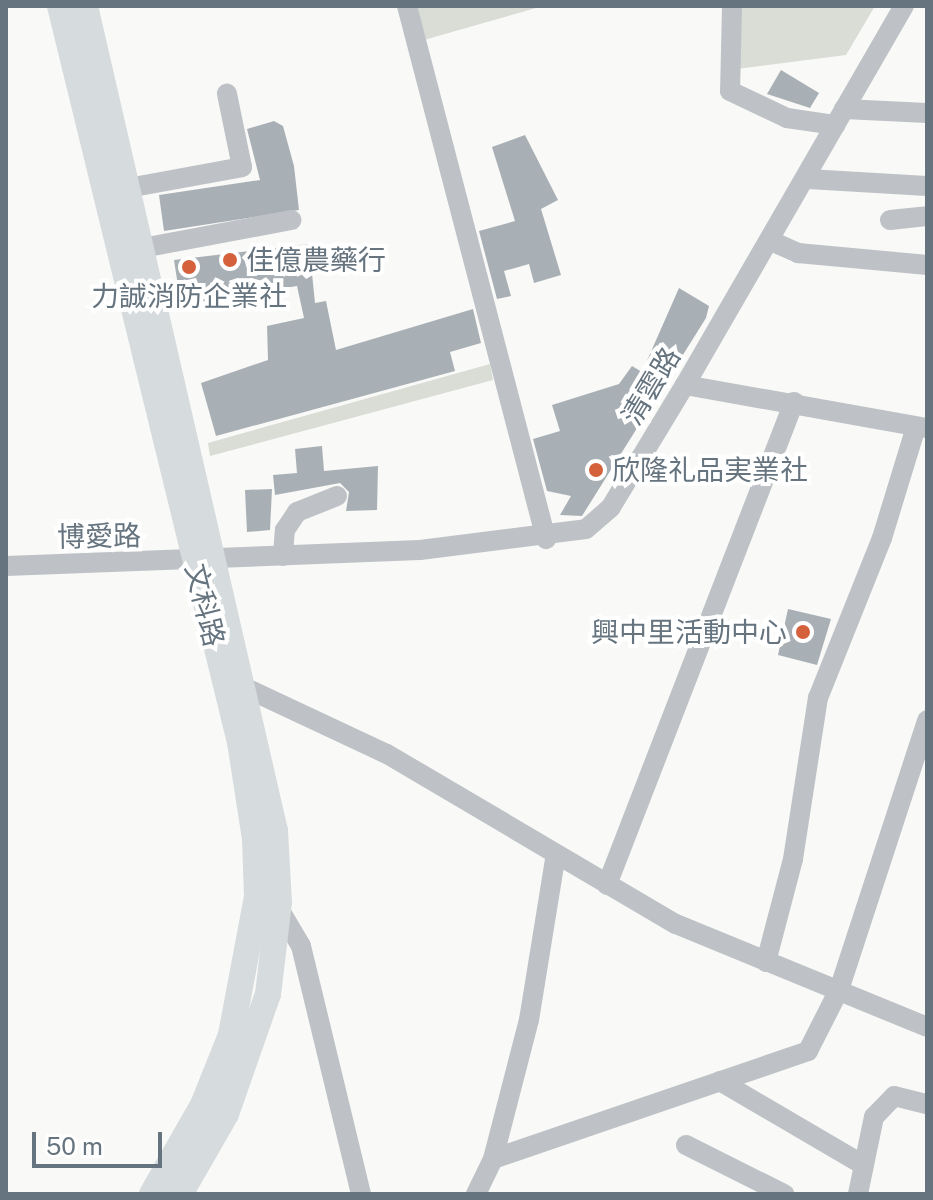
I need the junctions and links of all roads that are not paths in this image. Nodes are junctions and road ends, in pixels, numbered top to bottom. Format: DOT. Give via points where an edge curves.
graph roads {
  1 [pos="60,6"];
  2 [pos="85,6"];
  3 [pos="407,6"];
  4 [pos="732,6"];
  5 [pos="904,6"];
  6 [pos="227,94"];
  7 [pos="927,113"];
  8 [pos="840,117"];
  9 [pos="808,179"];
  10 [pos="927,186"];
  11 [pos="128,188"];
  12 [pos="927,216"];
  13 [pos="291,220"];
  14 [pos="890,220"];
  15 [pos="771,241"];
  16 [pos="142,248"];
  17 [pos="927,265"];
  18 [pos="685,385"];
  19 [pos="794,402"];
  20 [pos="921,428"];
  21 [pos="337,496"];
  22 [pos="546,539"];
  23 [pos="283,556"];
  24 [pos="205,561"];
  25 [pos="6,566"];
  26 [pos="234,682"];
  27 [pos="927,720"];
  28 [pos="555,859"];
  29 [pos="607,885"];
  30 [pos="268,900"];
  31 [pos="766,962"];
  32 [pos="839,990"];
  33 [pos="927,1027"];
  34 [pos="720,1081"];
  35 [pos="927,1104"];
  36 [pos="686,1145"];
  37 [pos="493,1159"];
  38 [pos="860,1163"];
  39 [pos="152,1194"];
  40 [pos="180,1194"];
  41 [pos="361,1194"];
  42 [pos="476,1194"];
  43 [pos="784,1194"];
  44 [pos="858,1194"];
  1 -- 24 [label="main road, 文科路"];
  2 -- 11 [label="main road, 文科路"];
  3 -- 22 [label="street"];
  4 -- 8 [label="street" via="730,91 787,118"];
  5 -- 8 [label="street, 清雲路"];
  6 -- 11 [label="street" via="242,167"];
  7 -- 8 [label="street"];
  8 -- 9 [label="street, 清雲路"];
  9 -- 10 [label="street"];
  9 -- 15 [label="street, 清雲路"];
  11 -- 16 [label="main road, 文科路"];
  12 -- 14 [label="street"];
  13 -- 16 [label="street"];
  15 -- 17 [label="street" via="798,253"];
  15 -- 18 [label="street, 清雲路"];
  16 -- 24 [label="main road, 文科路"];
  18 -- 19 [label="street"];
  18 -- 22 [label="street, 清雲路" via="599,520"];
  19 -- 20 [label="street"];
  19 -- 29 [label="street"];
  20 -- 31 [label="street" via="818,698 793,859"];
  21 -- 23 [label="street" via="297,512 285,530"];
  22 -- 23 [label="street, 清雲路"];
  23 -- 24 [label="street, 清雲路"];
  24 -- 25 [label="street, 博愛路"];
  24 -- 26 [label="main road, 文科路"];
  26 -- 28 [label="street" via="387,754"];
  26 -- 30 [label="main road, 文科路" via="269,782"];
  27 -- 32 [label="street"];
  28 -- 29 [label="street"];
  28 -- 37 [label="street" via="529,1020"];
  29 -- 31 [label="street"];
  30 -- 39 [label="main road, 文科路" via="224,1056"];
  30 -- 40 [label="main road, 文科路" via="254,1042 226,1114"];
  30 -- 41 [label="street" via="301,946"];
  31 -- 32 [label="street"];
  32 -- 33 [label="street"];
  32 -- 34 [label="street" via="808,1051"];
  34 -- 37 [label="street"];
  34 -- 38 [label="street"];
  35 -- 38 [label="street" via="894,1096 874,1117"];
  36 -- 43 [label="street"];
  37 -- 42 [label="street"];
  38 -- 44 [label="street"];
}
